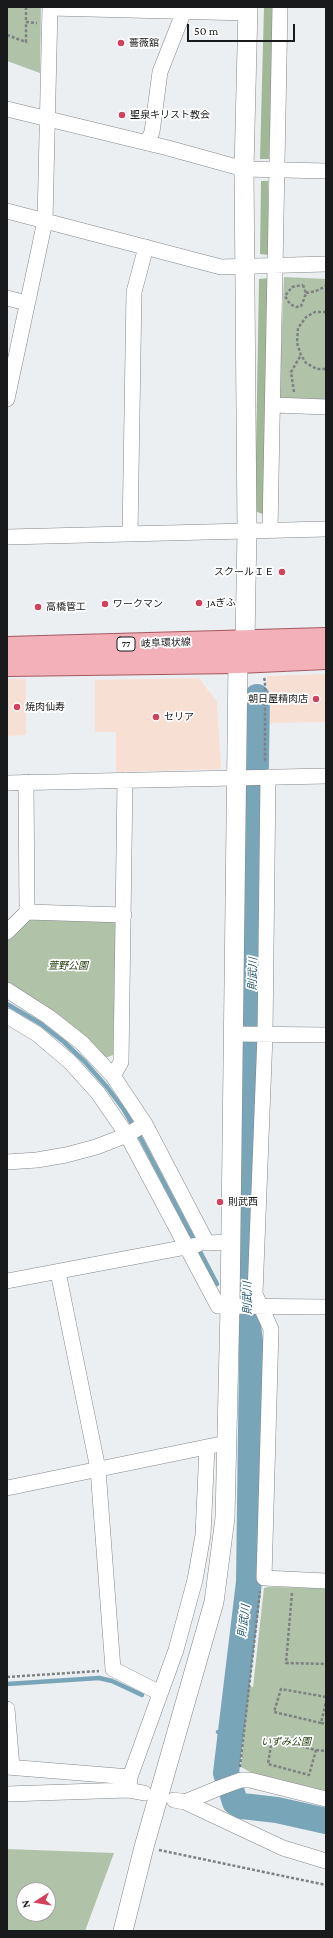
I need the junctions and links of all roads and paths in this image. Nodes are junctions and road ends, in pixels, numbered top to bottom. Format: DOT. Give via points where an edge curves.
graph roads {
  1 [pos="26,7"];
  2 [pos="280,7"];
  3 [pos="50,8"];
  4 [pos="145,8"];
  5 [pos="248,10"];
  6 [pos="184,11"];
  7 [pos="26,22"];
  8 [pos="49,24"];
  9 [pos="7,35"];
  10 [pos="7,109"];
  11 [pos="47,119"];
  12 [pos="147,143"];
  13 [pos="244,169"];
  14 [pos="277,171"];
  15 [pos="326,171"];
  16 [pos="7,211"];
  17 [pos="45,220"];
  18 [pos="146,247"];
  19 [pos="326,264"];
  20 [pos="276,266"];
  21 [pos="246,267"];
  22 [pos="326,286"];
  23 [pos="306,293"];
  24 [pos="7,298"];
  25 [pos="26,303"];
  26 [pos="326,312"];
  27 [pos="301,355"];
  28 [pos="326,369"];
  29 [pos="294,394"];
  30 [pos="7,399"];
  31 [pos="274,405"];
  32 [pos="326,407"];
  33 [pos="326,529"];
  34 [pos="247,530"];
  35 [pos="270,530"];
  36 [pos="130,534"];
  37 [pos="7,537"];
  38 [pos="326,639"];
  39 [pos="245,641"];
  40 [pos="7,648"];
  41 [pos="326,658"];
  42 [pos="238,662"];
  43 [pos="7,665"];
  44 [pos="262,676"];
  45 [pos="326,776"];
  46 [pos="256,777"];
  47 [pos="125,780"];
  48 [pos="26,782"];
  49 [pos="7,783"];
  50 [pos="28,912"];
  51 [pos="124,915"];
  52 [pos="7,932"];
  53 [pos="7,990"];
  54 [pos="7,1016"];
  55 [pos="250,1034"];
  56 [pos="326,1035"];
  57 [pos="114,1076"];
  58 [pos="136,1129"];
  59 [pos="7,1162"];
  60 [pos="231,1242"];
  61 [pos="197,1245"];
  62 [pos="58,1272"];
  63 [pos="7,1281"];
  64 [pos="246,1306"];
  65 [pos="326,1307"];
  66 [pos="227,1442"];
  67 [pos="207,1447"];
  68 [pos="98,1469"];
  69 [pos="7,1488"];
  70 [pos="264,1578"];
  71 [pos="293,1580"];
  72 [pos="326,1581"];
  73 [pos="326,1664"];
  74 [pos="113,1669"];
  75 [pos="7,1677"];
  76 [pos="160,1693"];
  77 [pos="326,1697"];
  78 [pos="326,1702"];
  79 [pos="7,1709"];
  80 [pos="321,1723"];
  81 [pos="326,1724"];
  82 [pos="316,1750"];
  83 [pos="326,1751"];
  84 [pos="10,1767"];
  85 [pos="243,1780"];
  86 [pos="129,1784"];
  87 [pos="144,1793"];
  88 [pos="7,1794"];
  89 [pos="326,1799"];
  90 [pos="143,1853"];
  91 [pos="326,1861"];
  92 [pos="326,1885"];
  93 [pos="123,1931"];
  1 -- 7 [label="path"];
  2 -- 14 [label="street"];
  3 -- 4 [label="street"];
  3 -- 8 [label="street"];
  4 -- 6 [label="street"];
  5 -- 6 [label="street"];
  5 -- 13 [label="street"];
  6 -- 12 [label="street" via="160,72 152,132"];
  7 -- 8 [label="path"];
  7 -- 9 [label="path" via="26,42"];
  8 -- 11 [label="street"];
  10 -- 11 [label="street"];
  11 -- 12 [label="street"];
  11 -- 17 [label="street"];
  12 -- 13 [label="street"];
  13 -- 14 [label="street"];
  13 -- 21 [label="street"];
  14 -- 15 [label="street"];
  14 -- 20 [label="street"];
  16 -- 17 [label="street"];
  17 -- 18 [label="street"];
  17 -- 25 [label="street"];
  18 -- 21 [label="street" via="221,268"];
  18 -- 36 [label="street" via="134,292"];
  19 -- 20 [label="street"];
  20 -- 21 [label="street"];
  20 -- 31 [label="street"];
  21 -- 34 [label="street"];
  22 -- 23 [label="path"];
  23 -- 23 [label="path" via="302,306 296,307 290,304 285,296 292,287 303,285"];
  24 -- 25 [label="street"];
  25 -- 30 [label="street"];
  26 -- 27 [label="path" via="315,312 298,328 297,343"];
  27 -- 28 [label="path" via="306,363 317,369"];
  27 -- 29 [label="path" via="291,372"];
  31 -- 32 [label="street"];
  31 -- 35 [label="street"];
  33 -- 35 [label="street"];
  34 -- 35 [label="street"];
  34 -- 36 [label="street"];
  34 -- 39 [label="street"];
  36 -- 37 [label="street"];
  38 -- 39 [label="main road, 岐阜環状線 / 77"];
  39 -- 40 [label="main road, 岐阜環状線 / 77"];
  39 -- 42 [label="street"];
  41 -- 42 [label="main road, 岐阜環状線 / 77"];
  42 -- 43 [label="main road, 岐阜環状線 / 77"];
  42 -- 46 [label="street"];
  44 -- 46 [label="path" via="265,681"];
  45 -- 46 [label="street"];
  46 -- 47 [label="street"];
  46 -- 55 [label="street"];
  46 -- 55 [label="street"];
  47 -- 48 [label="street"];
  47 -- 51 [label="street"];
  48 -- 49 [label="street"];
  48 -- 50 [label="street"];
  50 -- 51 [label="street"];
  50 -- 52 [label="street"];
  51 -- 57 [label="street" via="121,1062"];
  53 -- 57 [label="street" via="82,1042"];
  54 -- 58 [label="street" via="37,1034 70,1062"];
  55 -- 56 [label="street"];
  55 -- 60 [label="street"];
  55 -- 64 [label="street" via="255,1294"];
  57 -- 58 [label="street"];
  58 -- 59 [label="street" via="96,1147 66,1155"];
  58 -- 61 [label="street"];
  58 -- 61 [label="street"];
  60 -- 61 [label="street"];
  60 -- 64 [label="street"];
  61 -- 62 [label="street"];
  61 -- 64 [label="street" via="218,1306"];
  62 -- 63 [label="street"];
  62 -- 68 [label="street"];
  64 -- 65 [label="street"];
  64 -- 66 [label="street"];
  64 -- 70 [label="street" via="271,1329"];
  66 -- 67 [label="street"];
  66 -- 90 [label="street" via="225,1518 214,1602"];
  67 -- 68 [label="street"];
  67 -- 76 [label="street" via="203,1535 195,1580 176,1650"];
  68 -- 69 [label="street"];
  68 -- 74 [label="street"];
  70 -- 71 [label="street"];
  70 -- 85 [label="path" via="260,1583 240,1764"];
  71 -- 72 [label="street"];
  71 -- 73 [label="path" via="286,1663"];
  74 -- 75 [label="path"];
  74 -- 76 [label="street"];
  76 -- 86 [label="street"];
  77 -- 80 [label="path" via="281,1689 274,1712"];
  78 -- 80 [label="path"];
  79 -- 84 [label="street"];
  80 -- 81 [label="path"];
  82 -- 82 [label="path" via="272,1739 268,1764 309,1775"];
  82 -- 83 [label="path"];
  84 -- 86 [label="street"];
  85 -- 89 [label="street"];
  85 -- 91 [label="street" via="180,1801 283,1848"];
  86 -- 87 [label="street"];
  86 -- 88 [label="street"];
  90 -- 92 [label="path"];
  90 -- 93 [label="street"];
}
